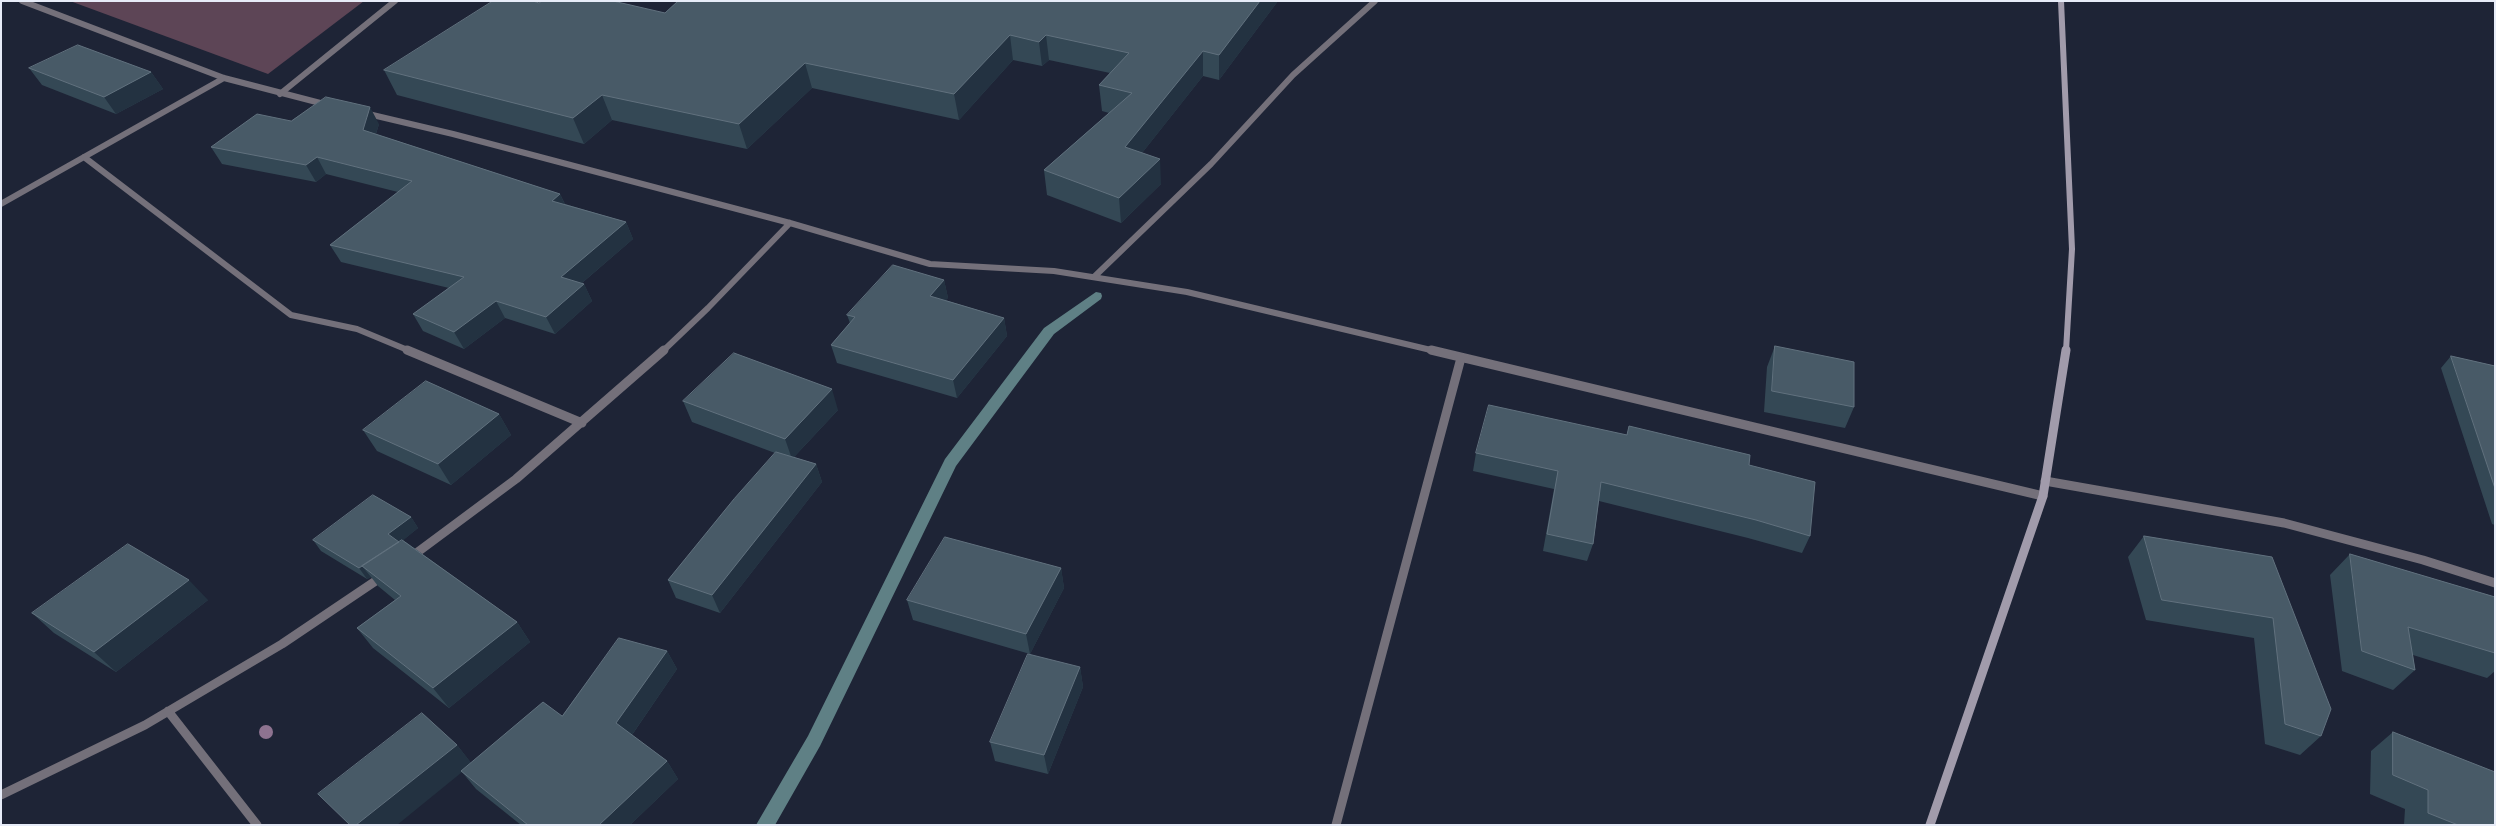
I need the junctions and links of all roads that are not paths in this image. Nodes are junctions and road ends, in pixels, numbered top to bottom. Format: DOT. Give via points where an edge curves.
graph roads {
  1 [pos="22,1"];
  2 [pos="395,1"];
  3 [pos="1375,1"];
  4 [pos="2062,1"];
  5 [pos="224,78"];
  6 [pos="280,94"];
  7 [pos="332,106"];
  8 [pos="355,111"];
  9 [pos="84,157"];
  10 [pos="1,204"];
  11 [pos="790,223"];
  12 [pos="1094,277"];
  13 [pos="1461,358"];
  14 [pos="582,423"];
  15 [pos="2045,481"];
  16 [pos="2043,496"];
  17 [pos="401,564"];
  18 [pos="388,573"];
  19 [pos="2495,583"];
  20 [pos="168,711"];
  21 [pos="1,795"];
  22 [pos="257,825"];
  23 [pos="1336,825"];
  24 [pos="1930,825"];
  1 -- 5 [label="street"];
  2 -- 6 [label="street"];
  3 -- 12 [label="street" via="1293,75 1211,164"];
  4 -- 15 [label="street" via="2072,249 2066,353"];
  5 -- 6 [label="street"];
  5 -- 9 [label="street"];
  6 -- 7 [label="street"];
  8 -- 11 [label="street" via="453,134"];
  9 -- 10 [label="street"];
  9 -- 14 [label="street" via="292,315 357,329"];
  11 -- 12 [label="street" via="930,264 1054,271"];
  11 -- 14 [label="street" via="681,334"];
  12 -- 13 [label="street" via="1187,292"];
  13 -- 16 [label="street"];
  13 -- 23 [label="street"];
  14 -- 17 [label="street" via="454,528"];
  15 -- 16 [label="street"];
  15 -- 19 [label="street" via="2284,523 2423,560"];
  16 -- 24 [label="street"];
  18 -- 20 [label="street" via="282,644"];
  20 -- 21 [label="street" via="145,725"];
  20 -- 22 [label="street"];
}
